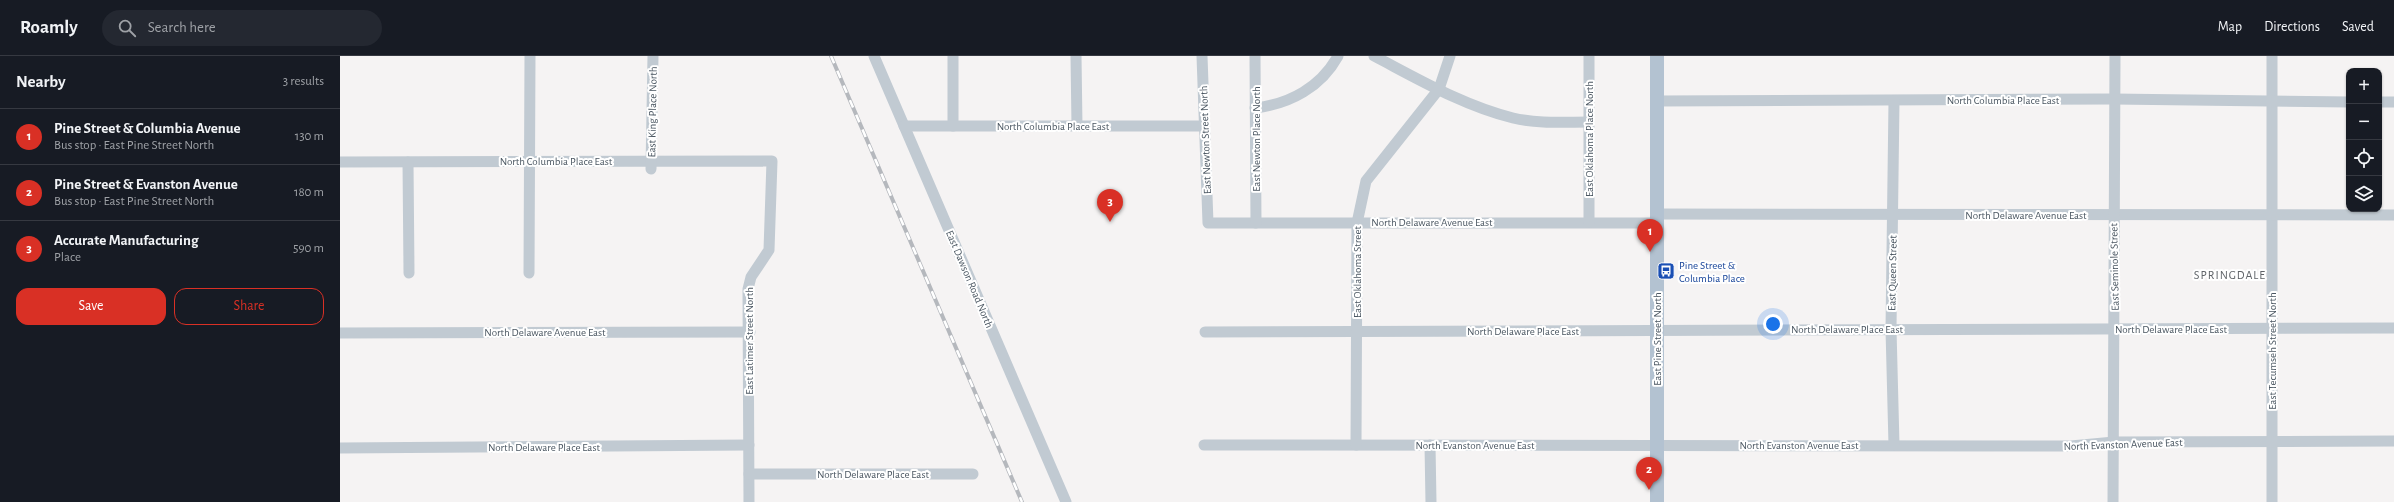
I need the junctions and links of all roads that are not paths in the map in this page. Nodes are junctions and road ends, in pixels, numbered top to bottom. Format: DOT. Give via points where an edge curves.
graph roads {
  1 [pos="530,56"];
  2 [pos="653,56"];
  3 [pos="874,56"];
  4 [pos="953,56"];
  5 [pos="1076,56"];
  6 [pos="1202,56"];
  7 [pos="1255,56"];
  8 [pos="1338,56"];
  9 [pos="1374,56"];
  10 [pos="1450,56"];
  11 [pos="1589,56"];
  12 [pos="1657,56"];
  13 [pos="2115,56"];
  14 [pos="2272,56"];
  15 [pos="1439,89"];
  16 [pos="2114,99"];
  17 [pos="1657,100"];
  18 [pos="1894,101"];
  19 [pos="2272,102"];
  20 [pos="2346,102"];
  21 [pos="2382,102"];
  22 [pos="2394,102"];
  23 [pos="1256,108"];
  24 [pos="1589,122"];
  25 [pos="904,126"];
  26 [pos="953,126"];
  27 [pos="1077,126"];
  28 [pos="1203,126"];
  29 [pos="529,161"];
  30 [pos="772,161"];
  31 [pos="340,162"];
  32 [pos="408,162"];
  33 [pos="651,165"];
  34 [pos="2273,214"];
  35 [pos="1894,215"];
  36 [pos="2394,215"];
  37 [pos="2114,216"];
  38 [pos="1657,218"];
  39 [pos="1589,222"];
  40 [pos="1208,223"];
  41 [pos="1256,223"];
  42 [pos="1356,223"];
  43 [pos="529,273"];
  44 [pos="409,274"];
  45 [pos="2115,328"];
  46 [pos="2394,328"];
  47 [pos="1891,329"];
  48 [pos="2272,329"];
  49 [pos="1658,330"];
  50 [pos="1357,331"];
  51 [pos="750,332"];
  52 [pos="1205,332"];
  53 [pos="340,333"];
  54 [pos="2273,441"];
  55 [pos="2394,441"];
  56 [pos="2114,442"];
  57 [pos="749,445"];
  58 [pos="1204,445"];
  59 [pos="1356,445"];
  60 [pos="1430,445"];
  61 [pos="1657,445"];
  62 [pos="1894,445"];
  63 [pos="340,448"];
  64 [pos="749,474"];
  65 [pos="973,474"];
  66 [pos="749,502"];
  67 [pos="1066,502"];
  68 [pos="1431,502"];
  69 [pos="1657,502"];
  70 [pos="2113,502"];
  71 [pos="2272,502"];
  1 -- 29 [label="street"];
  2 -- 33 [label="street, East King Place North"];
  3 -- 25 [label="street, East Dawson Road North"];
  4 -- 26 [label="street"];
  5 -- 27 [label="street"];
  6 -- 28 [label="street, East Newton Street North"];
  7 -- 23 [label="street, East Newton Place North"];
  8 -- 23 [label="street" via="1323,77 1305,92 1274,105"];
  9 -- 15 [label="street"];
  10 -- 15 [label="street, East Oklahoma Street"];
  11 -- 24 [label="street, East Oklahoma Place North"];
  12 -- 17 [label="main road, East Pine Street North"];
  13 -- 16 [label="street, East Seminole Street"];
  14 -- 19 [label="street, East Tecumseh Street North"];
  15 -- 24 [label="street" via="1513,118 1545,122"];
  15 -- 42 [label="street, East Oklahoma Street" via="1366,181"];
  16 -- 18 [label="street, North Columbia Place East"];
  16 -- 19 [label="street, North Columbia Place East"];
  16 -- 37 [label="street, East Seminole Street"];
  17 -- 18 [label="street, North Columbia Place East"];
  17 -- 38 [label="main road, East Pine Street North"];
  18 -- 35 [label="street, East Queen Street"];
  19 -- 20 [label="street, North Columbia Place East"];
  19 -- 34 [label="street, East Tecumseh Street North"];
  21 -- 22 [label="street"];
  23 -- 41 [label="street, East Newton Place North"];
  24 -- 39 [label="street, East Oklahoma Place North"];
  25 -- 26 [label="street, North Columbia Place East"];
  25 -- 67 [label="street, East Dawson Road North"];
  26 -- 27 [label="street, North Columbia Place East"];
  27 -- 28 [label="street, North Columbia Place East"];
  28 -- 40 [label="street, East Newton Street North"];
  29 -- 32 [label="street, North Columbia Place East"];
  29 -- 33 [label="street, North Columbia Place East"];
  29 -- 43 [label="street"];
  30 -- 33 [label="street, North Columbia Place East"];
  30 -- 51 [label="street, East Latimer Street North" via="769,250 751,277 748,289"];
  31 -- 32 [label="street, North Columbia Place East"];
  32 -- 44 [label="street"];
  34 -- 36 [label="street, North Delaware Avenue East"];
  34 -- 37 [label="street, North Delaware Avenue East"];
  34 -- 48 [label="street, East Tecumseh Street North"];
  35 -- 37 [label="street, North Delaware Avenue East"];
  35 -- 38 [label="street, North Delaware Avenue East"];
  35 -- 47 [label="street, East Queen Street"];
  37 -- 45 [label="street, East Seminole Street"];
  38 -- 39 [label="street, North Delaware Avenue East"];
  38 -- 49 [label="main road, East Pine Street North"];
  39 -- 42 [label="street, North Delaware Avenue East"];
  40 -- 41 [label="street, North Delaware Avenue East"];
  41 -- 42 [label="street, North Delaware Avenue East"];
  42 -- 50 [label="street, East Oklahoma Street"];
  45 -- 47 [label="street, North Delaware Place East"];
  45 -- 48 [label="street, North Delaware Place East"];
  45 -- 56 [label="street, East Seminole Street"];
  46 -- 48 [label="street, North Delaware Place East"];
  47 -- 49 [label="street, North Delaware Place East"];
  47 -- 62 [label="street, East Queen Street"];
  48 -- 54 [label="street, East Tecumseh Street North"];
  49 -- 50 [label="street, North Delaware Place East"];
  49 -- 61 [label="main road, East Pine Street North"];
  50 -- 52 [label="street, North Delaware Place East"];
  50 -- 59 [label="street, East Oklahoma Street"];
  51 -- 53 [label="street, North Delaware Avenue East"];
  51 -- 57 [label="street, East Latimer Street North"];
  54 -- 55 [label="street, North Evanston Avenue East"];
  54 -- 56 [label="street, North Evanston Avenue East"];
  54 -- 71 [label="street, East Tecumseh Street North"];
  56 -- 62 [label="street, North Evanston Avenue East" via="2070,446"];
  56 -- 70 [label="street, East Seminole Street"];
  57 -- 63 [label="street, North Delaware Place East"];
  57 -- 64 [label="street, East Latimer Street North"];
  58 -- 59 [label="street, North Evanston Avenue East"];
  59 -- 60 [label="street, North Evanston Avenue East"];
  60 -- 61 [label="street, North Evanston Avenue East"];
  60 -- 68 [label="street"];
  61 -- 62 [label="street, North Evanston Avenue East"];
  61 -- 69 [label="main road, East Pine Street North"];
  64 -- 65 [label="street, North Delaware Place East"];
  64 -- 66 [label="street, East Latimer Street North"];
}
